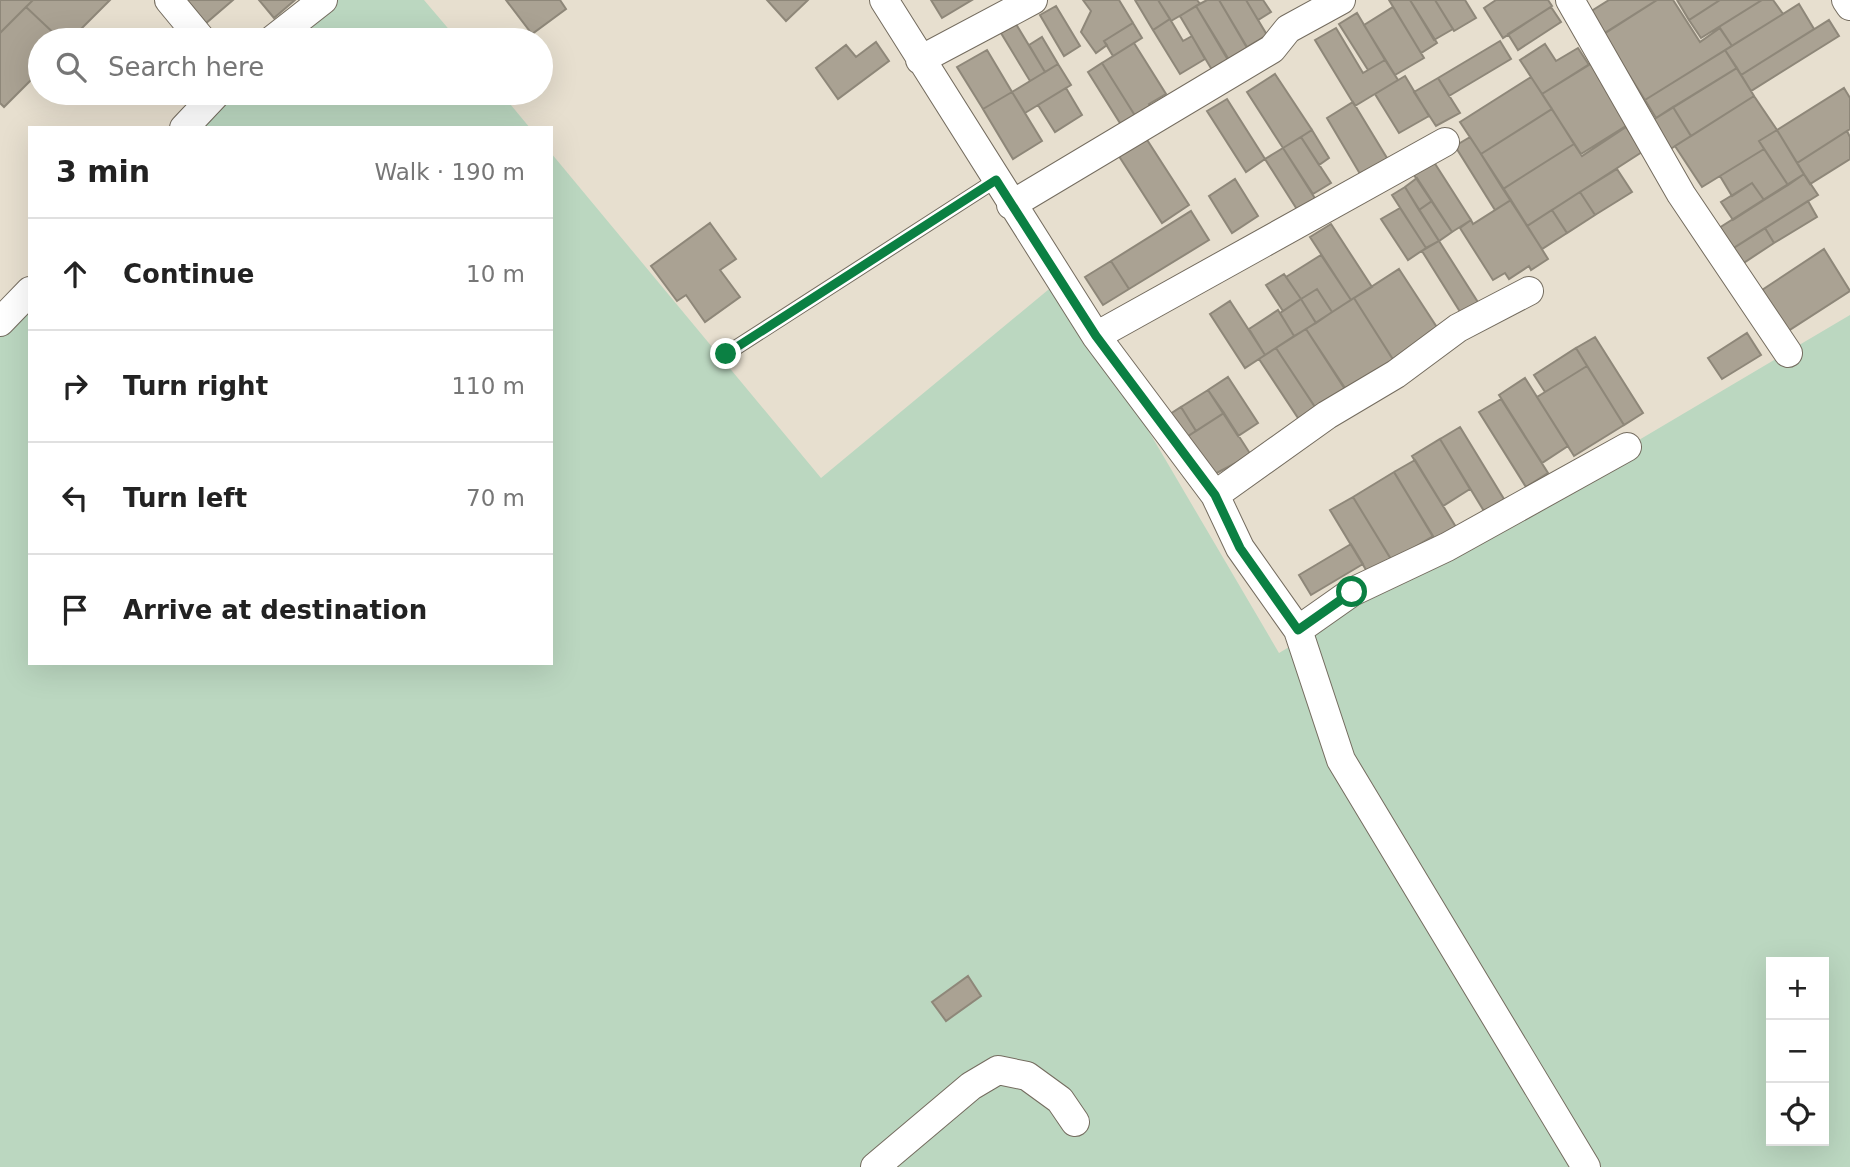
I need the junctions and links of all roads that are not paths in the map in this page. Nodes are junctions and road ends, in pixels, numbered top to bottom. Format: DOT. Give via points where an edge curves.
graph roads {
  1 [pos="169,0"];
  2 [pos="323,0"];
  3 [pos="884,0"];
  4 [pos="1033,0"];
  5 [pos="1341,0"];
  6 [pos="1570,0"];
  7 [pos="1846,0"];
  8 [pos="1850,6"];
  9 [pos="192,28"];
  10 [pos="287,28"];
  11 [pos="920,60"];
  12 [pos="206,105"];
  13 [pos="186,126"];
  14 [pos="1446,142"];
  15 [pos="996,180"];
  16 [pos="1011,205"];
  17 [pos="1529,292"];
  18 [pos="28,293"];
  19 [pos="0,322"];
  20 [pos="1096,336"];
  21 [pos="1788,353"];
  22 [pos="726,354"];
  23 [pos="1627,447"];
  24 [pos="1215,495"];
  25 [pos="1298,630"];
  26 [pos="1075,1122"];
  27 [pos="875,1167"];
  28 [pos="1586,1167"];
  1 -- 9 [label="street"];
  2 -- 10 [label="street"];
  3 -- 11 [label="street"];
  4 -- 11 [label="street"];
  5 -- 16 [label="street" via="1289,29 1272,49"];
  6 -- 21 [label="street" via="1681,194"];
  7 -- 8 [label="street"];
  11 -- 15 [label="street"];
  12 -- 13 [label="street"];
  14 -- 20 [label="street"];
  15 -- 16 [label="street"];
  15 -- 22 [label="lane"];
  16 -- 20 [label="street"];
  17 -- 24 [label="street" via="1458,328"];
  18 -- 19 [label="street"];
  20 -- 24 [label="street"];
  23 -- 25 [label="street" via="1447,547 1352,592"];
  24 -- 25 [label="street" via="1240,548"];
  25 -- 28 [label="street" via="1341,760"];
  26 -- 27 [label="street" via="1060,1100 1027,1076 998,1070 971,1086"];
}
